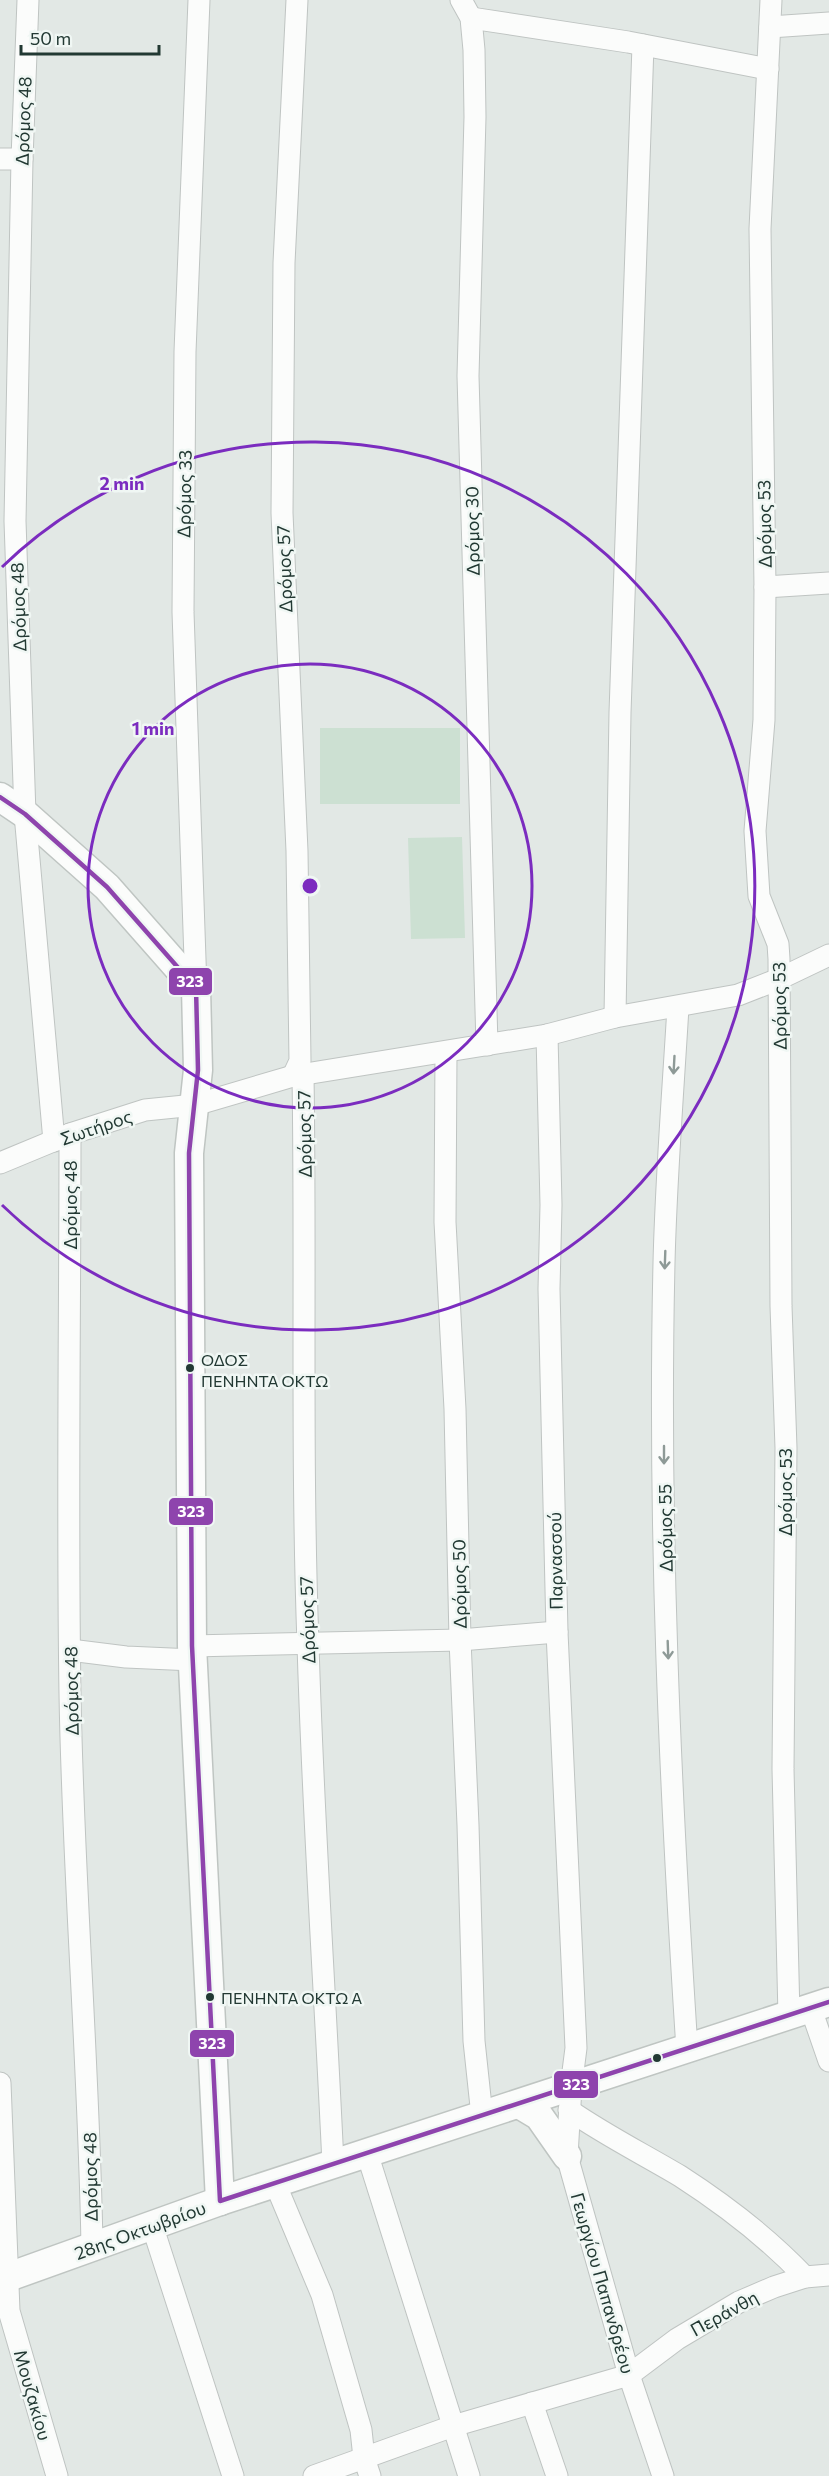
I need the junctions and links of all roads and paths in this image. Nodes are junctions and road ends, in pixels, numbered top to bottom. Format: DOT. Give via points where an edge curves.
graph roads {
  1 [pos="28,0"];
  2 [pos="199,0"];
  3 [pos="297,0"];
  4 [pos="771,0"];
  5 [pos="465,6"];
  6 [pos="829,23"];
  7 [pos="770,27"];
  8 [pos="644,45"];
  9 [pos="768,69"];
  10 [pos="0,159"];
  11 [pos="21,159"];
  12 [pos="829,583"];
  13 [pos="765,587"];
  14 [pos="0,797"];
  15 [pos="25,814"];
  16 [pos="829,954"];
  17 [pos="779,979"];
  18 [pos="196,988"];
  19 [pos="678,1007"];
  20 [pos="615,1017"];
  21 [pos="547,1035"];
  22 [pos="487,1045"];
  23 [pos="446,1053"];
  24 [pos="298,1076"];
  25 [pos="195,1105"];
  26 [pos="62,1138"];
  27 [pos="0,1163"];
  28 [pos="557,1632"];
  29 [pos="460,1640"];
  30 [pos="308,1645"];
  31 [pos="70,1650"];
  32 [pos="193,1653"];
  33 [pos="810,2009"];
  34 [pos="687,2049"];
  35 [pos="829,2061"];
  36 [pos="0,2083"];
  37 [pos="570,2099"];
  38 [pos="519,2104"];
  39 [pos="482,2116"];
  40 [pos="367,2153"];
  41 [pos="567,2156"];
  42 [pos="333,2164"];
  43 [pos="275,2183"];
  44 [pos="220,2201"];
  45 [pos="152,2225"];
  46 [pos="92,2247"];
  47 [pos="829,2275"];
  48 [pos="805,2277"];
  49 [pos="4,2279"];
  50 [pos="629,2375"];
  51 [pos="532,2403"];
  52 [pos="453,2426"];
  53 [pos="367,2467"];
  54 [pos="57,2476"];
  55 [pos="233,2476"];
  56 [pos="314,2476"];
  57 [pos="469,2476"];
  58 [pos="556,2476"];
  59 [pos="663,2476"];
  1 -- 11 [label="street, Δρόμος 48"];
  2 -- 18 [label="street, Δρόμος 33" via="185,352 183,612"];
  3 -- 24 [label="street, Δρόμος 57" via="284,263 282,513 297,851"];
  4 -- 7 [label="street, Δρόμος 53"];
  5 -- 8 [label="street"];
  5 -- 22 [label="street, Δρόμος 30" via="474,51 468,376"];
  6 -- 7 [label="street"];
  7 -- 9 [label="street, Δρόμος 53"];
  8 -- 9 [label="street"];
  8 -- 20 [label="street" via="620,713"];
  9 -- 13 [label="street, Δρόμος 53" via="760,229"];
  10 -- 11 [label="street"];
  11 -- 15 [label="street, Δρόμος 48" via="15,521"];
  12 -- 13 [label="street"];
  13 -- 17 [label="street, Δρόμος 53" via="764,720 755,831 759,896 778,944"];
  14 -- 15 [label="street"];
  15 -- 18 [label="street" via="107,887"];
  15 -- 26 [label="street, Δρόμος 48"];
  16 -- 17 [label="street"];
  17 -- 19 [label="street, Σωτήρος" via="738,995"];
  17 -- 33 [label="street, Δρόμος 53" via="786,1448 783,1769"];
  18 -- 25 [label="street"];
  19 -- 20 [label="street, Σωτήρος"];
  19 -- 34 [label="street, Δρόμος 55, one-way" via="664,1263 664,1542 675,1870"];
  20 -- 21 [label="street, Σωτήρος"];
  21 -- 22 [label="street, Σωτήρος"];
  21 -- 28 [label="street, Παρνασσού"];
  22 -- 23 [label="street, Σωτήρος"];
  23 -- 24 [label="street, Σωτήρος"];
  23 -- 29 [label="street, Δρόμος 50" via="445,1222 455,1409"];
  24 -- 25 [label="street, Σωτήρος"];
  24 -- 30 [label="street, Δρόμος 57" via="306,1245 303,1420"];
  25 -- 26 [label="street, Σωτήρος" via="145,1110"];
  25 -- 32 [label="street" via="189,1153"];
  26 -- 27 [label="street, Σωτήρος"];
  26 -- 31 [label="street, Δρόμος 48"];
  28 -- 29 [label="street"];
  28 -- 37 [label="street, Παρνασσού" via="576,2048"];
  29 -- 30 [label="street"];
  29 -- 39 [label="street, Δρόμος 50" via="474,2041"];
  30 -- 32 [label="street"];
  30 -- 42 [label="street, Δρόμος 57"];
  31 -- 32 [label="street" via="126,1657"];
  31 -- 46 [label="street, Δρόμος 48"];
  32 -- 44 [label="street"];
  33 -- 34 [label="street, 28ης Οκτωβρίου"];
  33 -- 35 [label="street, Δρόμος 53"];
  34 -- 37 [label="street, 28ης Οκτωβρίου"];
  36 -- 49 [label="street, Μουζακίου"];
  37 -- 38 [label="street, 28ης Οκτωβρίου"];
  37 -- 41 [label="street, Γεωργίου Παπανδρέου"];
  37 -- 48 [label="street" via="599,2131 728,2209 784,2254"];
  38 -- 39 [label="street, 28ης Οκτωβρίου"];
  38 -- 41 [label="street" via="539,2116"];
  39 -- 40 [label="street, 28ης Οκτωβρίου"];
  40 -- 42 [label="street, 28ης Οκτωβρίου"];
  40 -- 52 [label="street"];
  41 -- 50 [label="street, Γεωργίου Παπανδρέου"];
  42 -- 43 [label="street, 28ης Οκτωβρίου"];
  43 -- 44 [label="street, 28ης Οκτωβρίου"];
  43 -- 53 [label="street" via="322,2295 361,2430"];
  44 -- 45 [label="street, 28ης Οκτωβρίου"];
  45 -- 46 [label="street, 28ης Οκτωβρίου"];
  45 -- 55 [label="street"];
  46 -- 49 [label="street, 28ης Οκτωβρίου"];
  47 -- 48 [label="street, Περάνθη"];
  48 -- 50 [label="street, Περάνθη" via="739,2302 677,2339"];
  49 -- 54 [label="street, Μουζακίου" via="9,2311"];
  50 -- 51 [label="street"];
  50 -- 59 [label="street, Γεωργίου Παπανδρέου"];
  51 -- 52 [label="street"];
  51 -- 58 [label="street"];
  52 -- 53 [label="street"];
  52 -- 57 [label="street"];
  53 -- 56 [label="street"];
}
